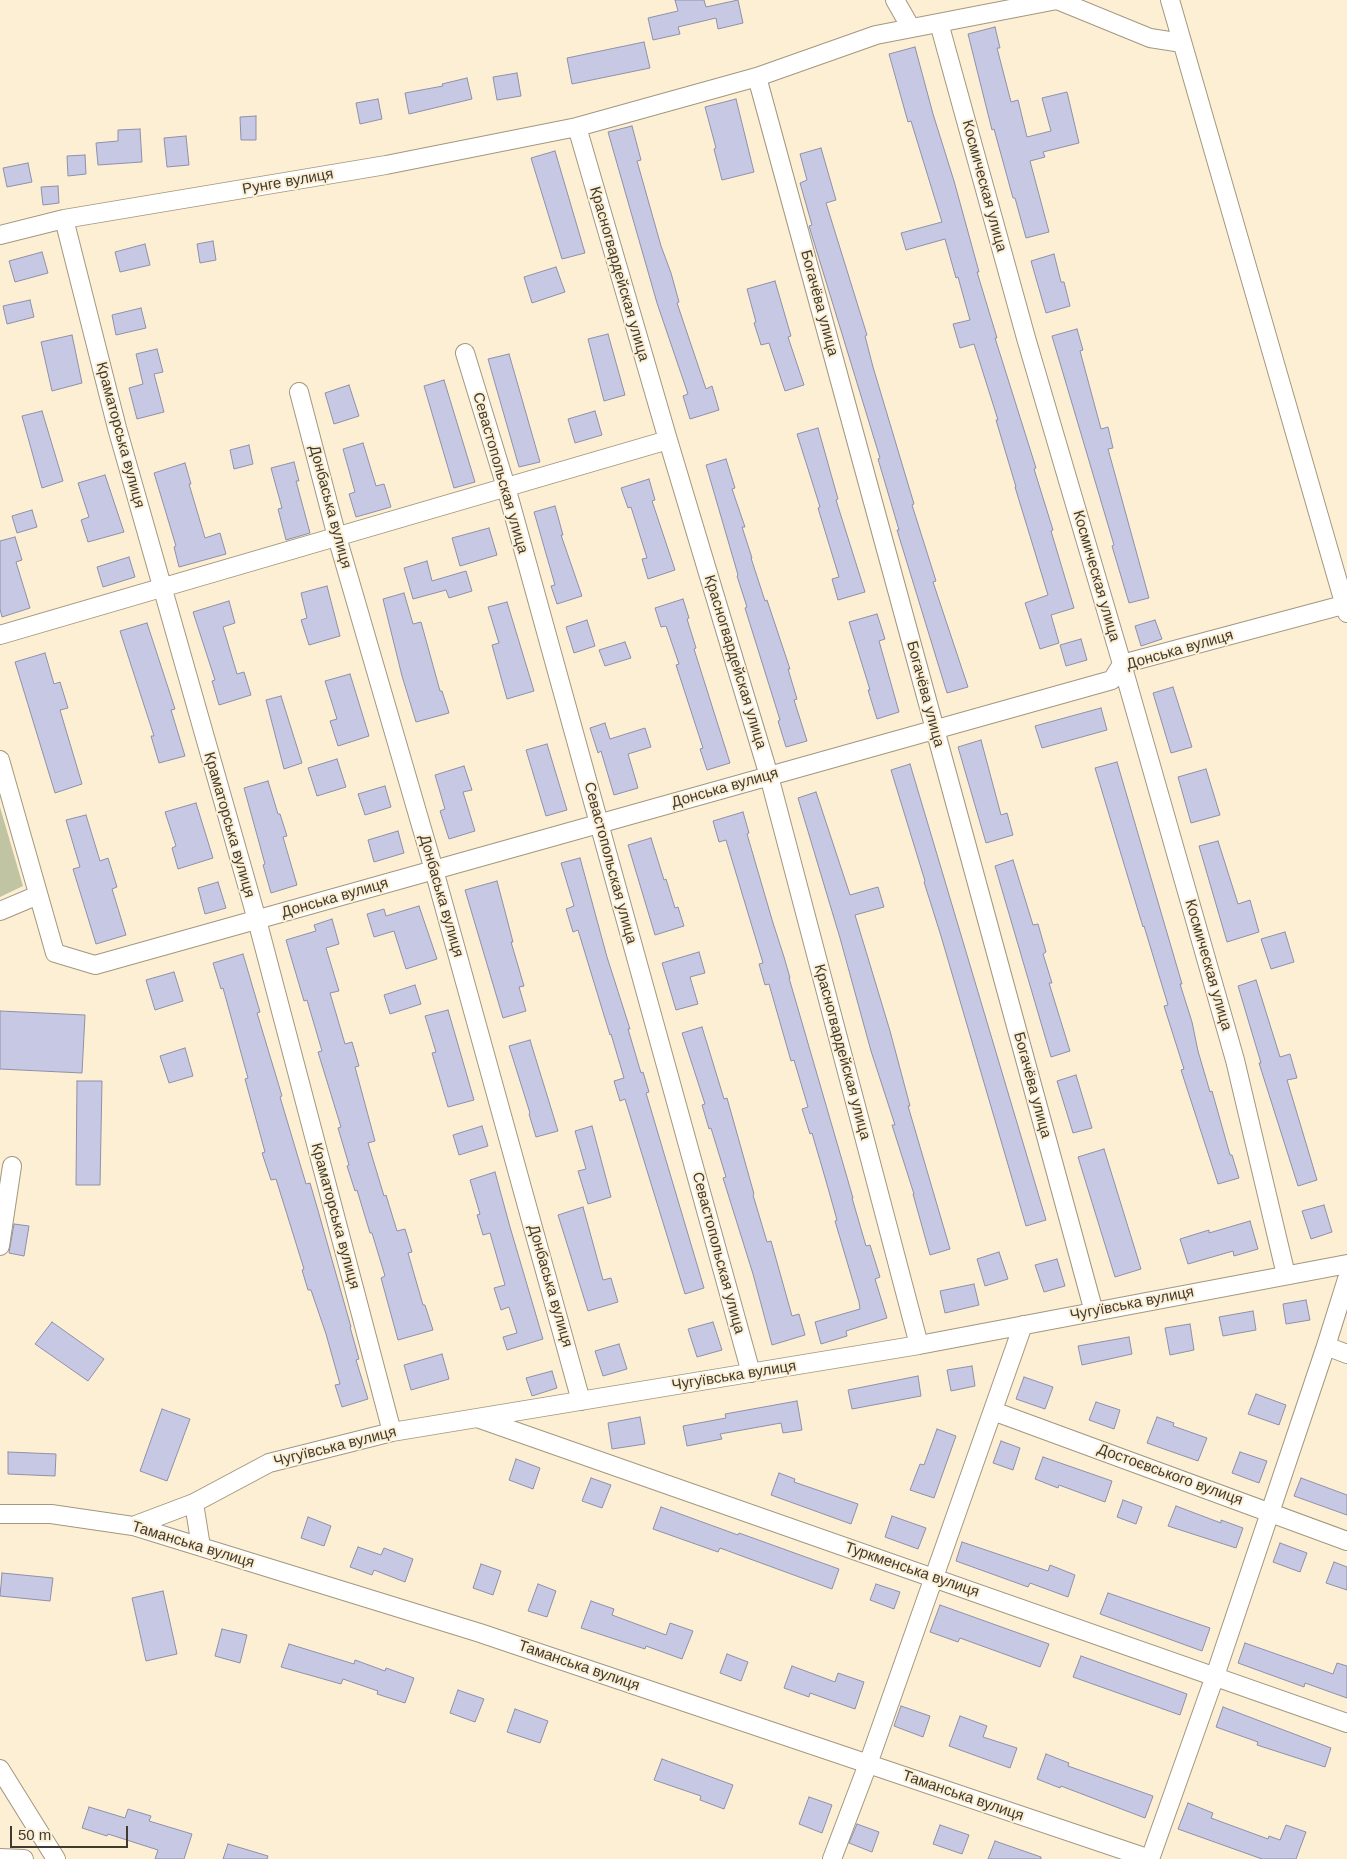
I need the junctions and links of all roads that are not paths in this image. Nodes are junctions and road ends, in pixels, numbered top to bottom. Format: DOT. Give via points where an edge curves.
graph roads {
  1 [pos="895,0"];
  2 [pos="1057,0"];
  3 [pos="1170,0"];
  4 [pos="939,23"];
  5 [pos="912,28"];
  6 [pos="1182,43"];
  7 [pos="757,76"];
  8 [pos="576,127"];
  9 [pos="64,219"];
  10 [pos="0,235"];
  11 [pos="465,353"];
  12 [pos="298,392"];
  13 [pos="668,440"];
  14 [pos="506,487"];
  15 [pos="337,536"];
  16 [pos="161,588"];
  17 [pos="1346,607"];
  18 [pos="0,635"];
  19 [pos="1122,664"];
  20 [pos="935,729"];
  21 [pos="0,760"];
  22 [pos="769,776"];
  23 [pos="599,824"];
  24 [pos="434,870"];
  25 [pos="38,895"];
  26 [pos="0,911"];
  27 [pos="257,920"];
  28 [pos="12,1166"];
  29 [pos="0,1246"];
  30 [pos="1347,1264"];
  31 [pos="1286,1275"];
  32 [pos="1347,1279"];
  33 [pos="1094,1312"];
  34 [pos="1023,1326"];
  35 [pos="919,1345"];
  36 [pos="1326,1346"];
  37 [pos="1347,1354"];
  38 [pos="751,1373"];
  39 [pos="582,1401"];
  40 [pos="992,1412"];
  41 [pos="478,1418"];
  42 [pos="392,1432"];
  43 [pos="194,1503"];
  44 [pos="1269,1511"];
  45 [pos="0,1514"];
  46 [pos="133,1526"];
  47 [pos="1347,1541"];
  48 [pos="201,1547"];
  49 [pos="934,1578"];
  50 [pos="1215,1676"];
  51 [pos="1347,1722"];
  52 [pos="868,1764"];
  53 [pos="0,1769"];
  54 [pos="0,1858"];
  55 [pos="24,1859"];
  56 [pos="56,1859"];
  57 [pos="832,1859"];
  58 [pos="1150,1859"];
  1 -- 5 [label="street"];
  2 -- 4 [label="street, Рунге вулиця"];
  2 -- 6 [label="street" via="1150,38"];
  3 -- 6 [label="street"];
  4 -- 5 [label="street, Рунге вулиця"];
  4 -- 19 [label="street, Космическая улица" via="1026,338"];
  5 -- 7 [label="street, Рунге вулиця" via="876,35"];
  6 -- 17 [label="street"];
  7 -- 8 [label="street, Рунге вулиця"];
  7 -- 20 [label="street, Богачёва улица"];
  8 -- 9 [label="street, Рунге вулиця" via="386,165"];
  8 -- 13 [label="street, Красногвардейская улица"];
  9 -- 10 [label="street, Рунге вулиця"];
  9 -- 16 [label="street, Краматорська вулиця"];
  11 -- 14 [label="street, Севастопольская улица"];
  12 -- 15 [label="street, Донбаська вулиця"];
  13 -- 14 [label="street"];
  13 -- 22 [label="street, Красногвардейская улица"];
  14 -- 15 [label="street"];
  14 -- 23 [label="street, Севастопольская улица"];
  15 -- 16 [label="street"];
  15 -- 24 [label="street, Донбаська вулиця"];
  16 -- 18 [label="street"];
  16 -- 27 [label="street, Краматорська вулиця"];
  17 -- 19 [label="street, Донська вулиця"];
  19 -- 20 [label="street, Донська вулиця" via="1112,680"];
  19 -- 31 [label="street, Космическая улица" via="1235,1060"];
  20 -- 22 [label="street, Донська вулиця"];
  20 -- 33 [label="street, Богачёва улица"];
  21 -- 25 [label="street"];
  22 -- 23 [label="street, Донська вулиця"];
  22 -- 35 [label="street, Красногвардейская улица"];
  23 -- 24 [label="street, Донська вулиця"];
  23 -- 38 [label="street, Севастопольская улица"];
  24 -- 27 [label="street, Донська вулиця"];
  24 -- 39 [label="street, Донбаська вулиця"];
  25 -- 26 [label="street"];
  25 -- 27 [label="street, Донська вулиця" via="55,952 96,965"];
  27 -- 42 [label="street, Краматорська вулиця"];
  28 -- 29 [label="street"];
  30 -- 31 [label="street, Чугуївська вулиця"];
  31 -- 33 [label="street, Чугуївська вулиця"];
  32 -- 36 [label="street"];
  33 -- 34 [label="street, Чугуївська вулиця"];
  34 -- 35 [label="street, Чугуївська вулиця"];
  34 -- 40 [label="street"];
  35 -- 38 [label="street, Чугуївська вулиця"];
  36 -- 37 [label="street"];
  36 -- 44 [label="street"];
  38 -- 39 [label="street, Чугуївська вулиця"];
  39 -- 41 [label="street, Чугуївська вулиця"];
  40 -- 44 [label="street, Достоєвського вулиця"];
  40 -- 49 [label="street"];
  41 -- 42 [label="street, Чугуївська вулиця"];
  41 -- 49 [label="street, Туркменська вулиця"];
  42 -- 43 [label="street, Чугуївська вулиця" via="269,1462"];
  43 -- 46 [label="street, Чугуївська вулиця"];
  43 -- 48 [label="street"];
  44 -- 47 [label="street, Достоєвського вулиця"];
  44 -- 50 [label="street"];
  45 -- 46 [label="street, Таманська вулиця" via="52,1514"];
  46 -- 48 [label="street, Таманська вулиця"];
  48 -- 52 [label="street, Таманська вулиця" via="480,1633"];
  49 -- 50 [label="street, Туркменська вулиця"];
  49 -- 52 [label="street"];
  50 -- 51 [label="street, Туркменська вулиця"];
  50 -- 58 [label="street"];
  52 -- 57 [label="street"];
  52 -- 58 [label="street, Таманська вулиця"];
  53 -- 56 [label="street"];
  54 -- 55 [label="street"];
}
